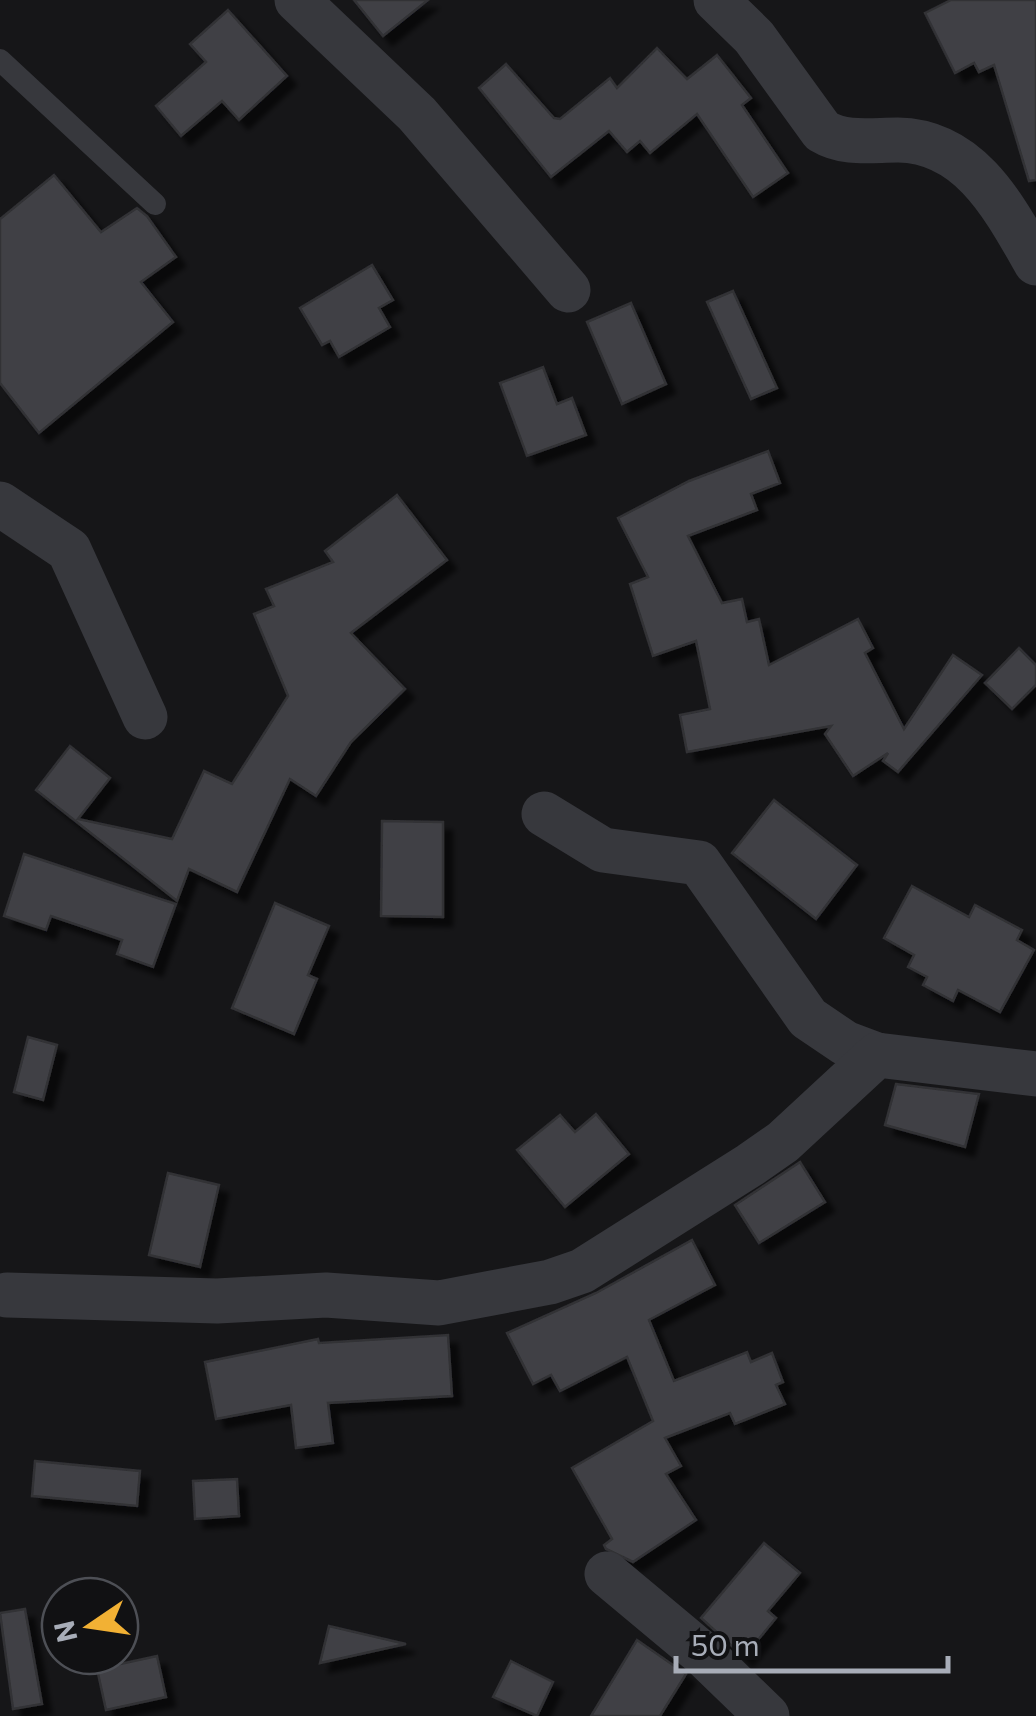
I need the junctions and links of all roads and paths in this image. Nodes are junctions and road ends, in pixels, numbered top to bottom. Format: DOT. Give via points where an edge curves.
graph roads {
  1 [pos="297,0"];
  2 [pos="716,0"];
  3 [pos="0,60"];
  4 [pos="155,204"];
  5 [pos="1036,262"];
  6 [pos="568,290"];
  7 [pos="0,504"];
  8 [pos="145,717"];
  9 [pos="544,814"];
  10 [pos="878,1056"];
  11 [pos="1036,1074"];
  12 [pos="7,1295"];
  13 [pos="606,1574"];
  14 [pos="767,1716"];
  1 -- 6 [label="street" via="417,114"];
  2 -- 5 [label="street" via="754,37 822,131 838,140 924,140 972,166"];
  3 -- 4 [label="lane"];
  7 -- 8 [label="street" via="69,550"];
  9 -- 10 [label="street" via="603,850 699,863 808,1018"];
  10 -- 11 [label="street"];
  10 -- 12 [label="street" via="784,1142 582,1271 550,1282 439,1303 326,1295 217,1301"];
  13 -- 14 [label="street"];
}
